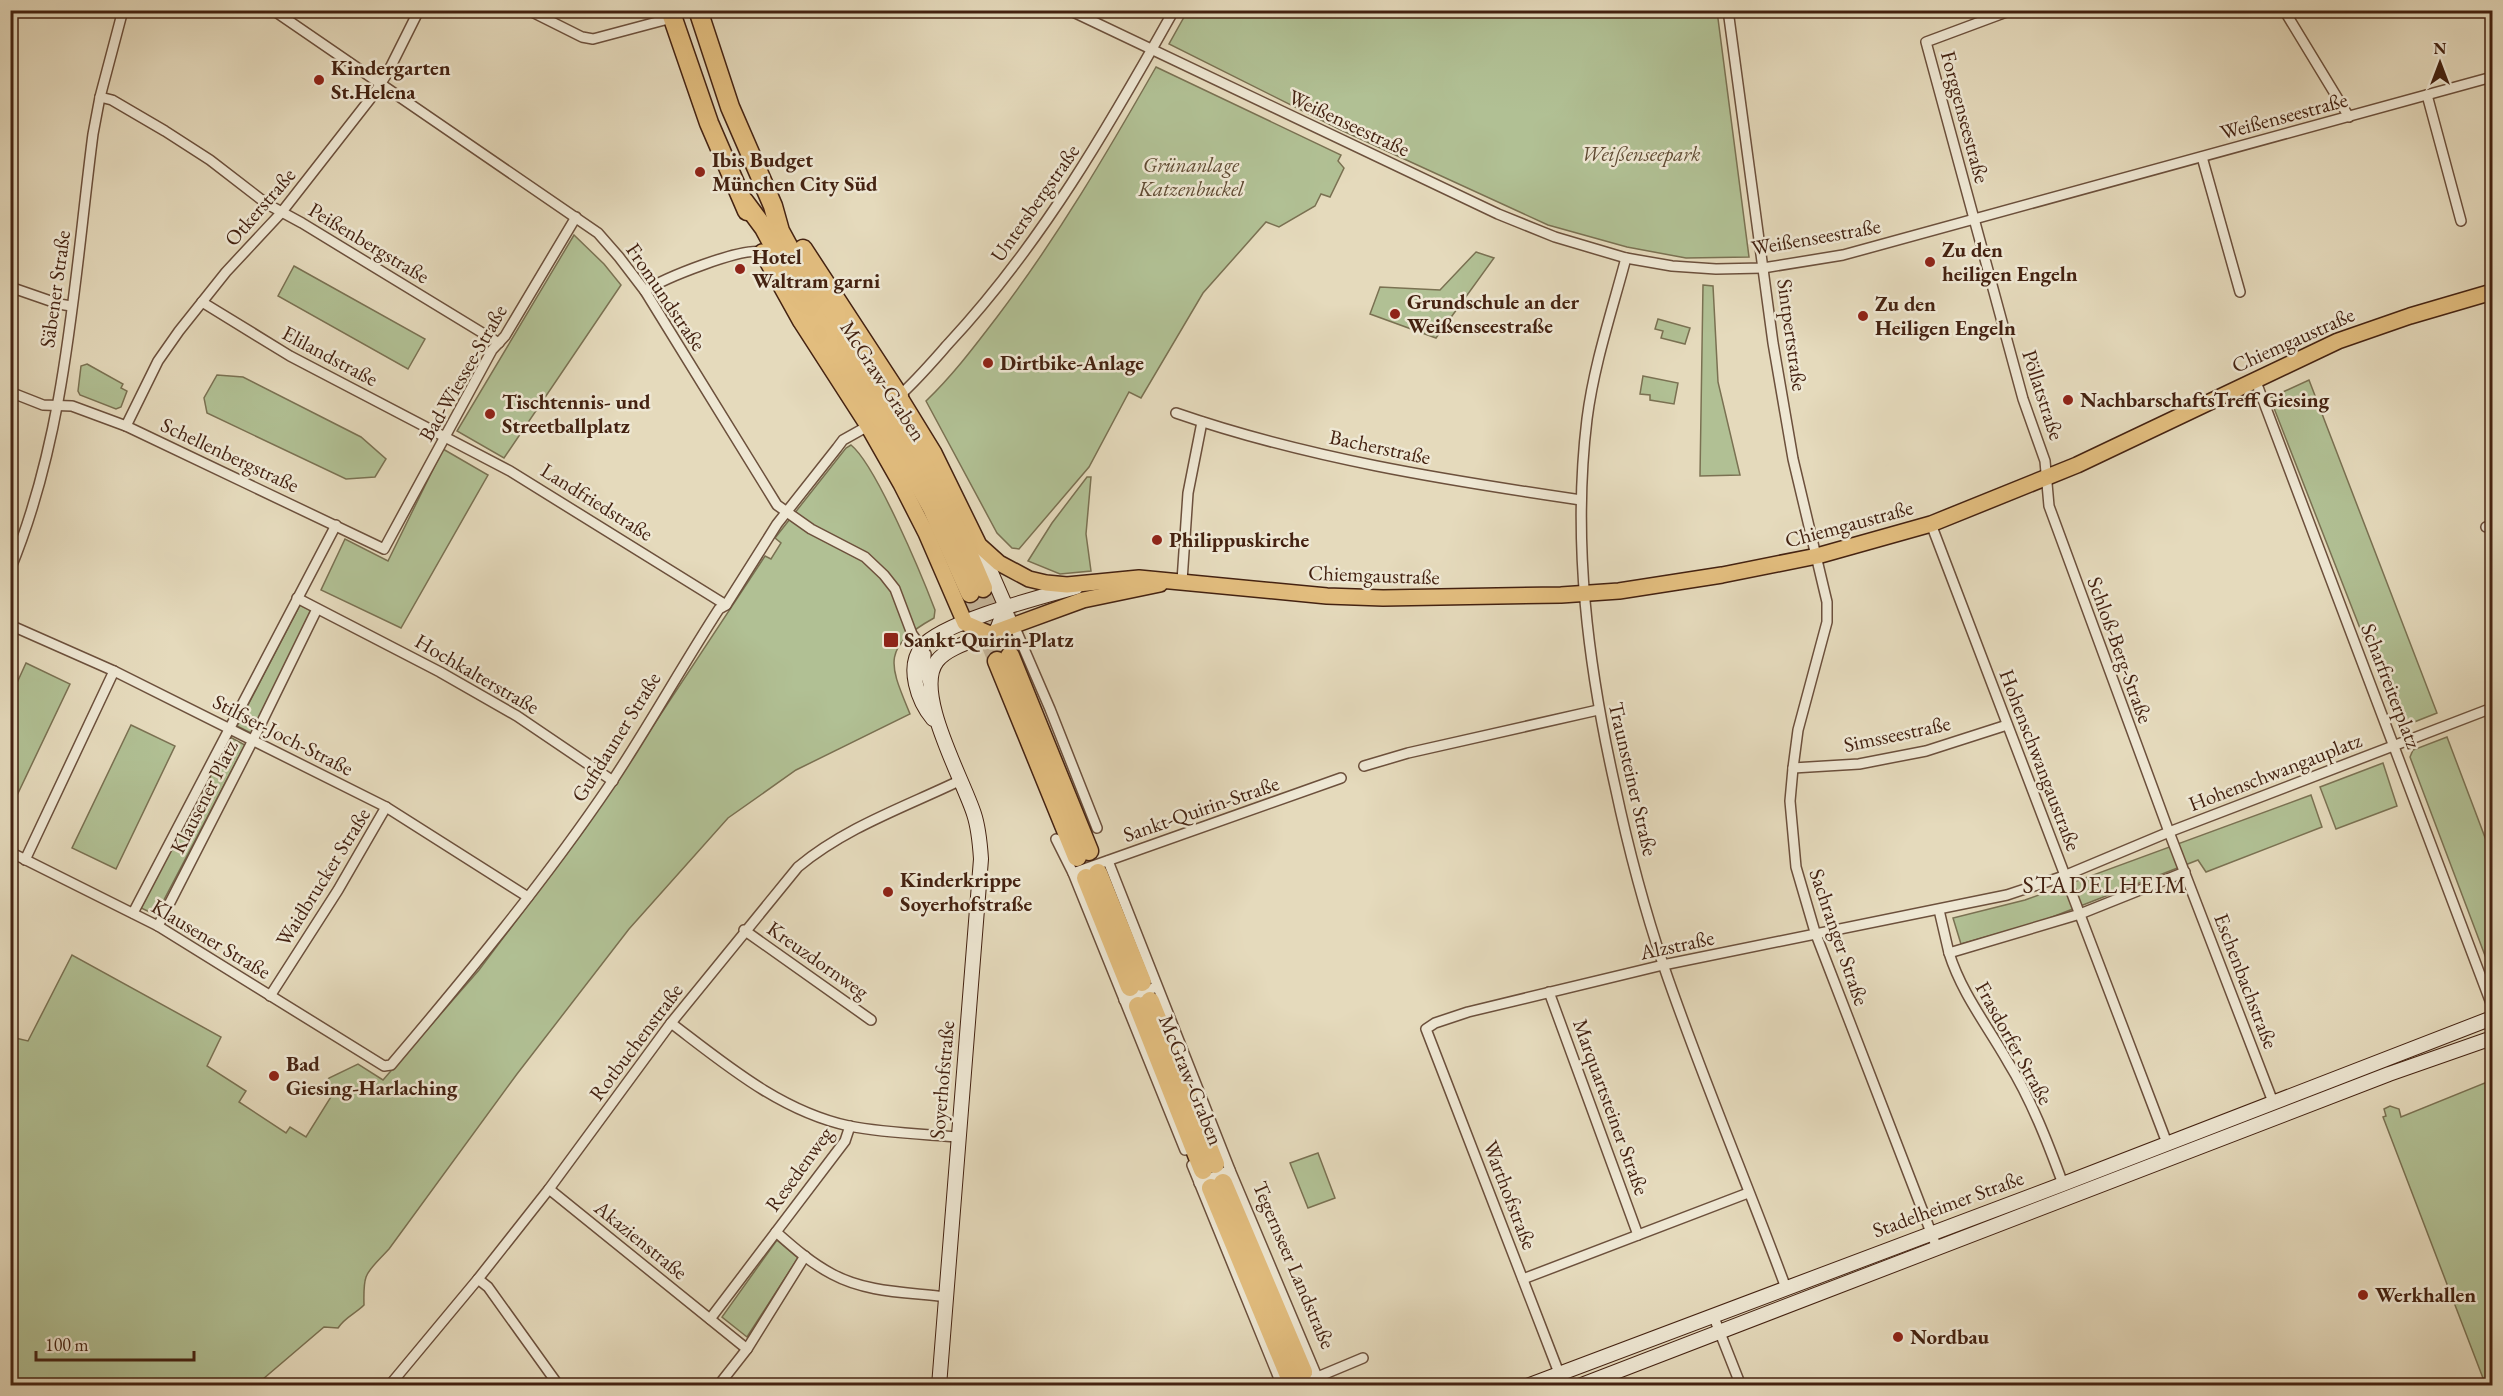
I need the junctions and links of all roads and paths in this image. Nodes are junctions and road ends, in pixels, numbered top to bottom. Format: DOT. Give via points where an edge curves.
graph roads {
  1 [pos="123,10"];
  2 [pos="273,10"];
  3 [pos="419,10"];
  4 [pos="528,10"];
  5 [pos="698,10"];
  6 [pos="1069,10"];
  7 [pos="1174,10"];
  8 [pos="1728,10"];
  9 [pos="2012,10"];
  10 [pos="2284,10"];
  11 [pos="671,14"];
  12 [pos="1152,49"];
  13 [pos="2493,77"];
  14 [pos="381,83"];
  15 [pos="2427,95"];
  16 [pos="100,98"];
  17 [pos="2349,117"];
  18 [pos="2202,157"];
  19 [pos="744,201"];
  20 [pos="773,206"];
  21 [pos="281,213"];
  22 [pos="576,217"];
  23 [pos="1974,219"];
  24 [pos="2461,221"];
  25 [pos="762,252"];
  26 [pos="1626,258"];
  27 [pos="1763,268"];
  28 [pos="10,287"];
  29 [pos="645,291"];
  30 [pos="2240,292"];
  31 [pos="2493,292"];
  32 [pos="202,302"];
  33 [pos="71,306"];
  34 [pos="500,343"];
  35 [pos="2255,379"];
  36 [pos="10,392"];
  37 [pos="899,396"];
  38 [pos="57,404"];
  39 [pos="1176,413"];
  40 [pos="1202,422"];
  41 [pos="126,426"];
  42 [pos="868,426"];
  43 [pos="446,436"];
  44 [pos="2047,478"];
  45 [pos="1581,501"];
  46 [pos="786,512"];
  47 [pos="1932,524"];
  48 [pos="336,525"];
  49 [pos="979,546"];
  50 [pos="384,549"];
  51 [pos="1817,556"];
  52 [pos="10,570"];
  53 [pos="1177,581"];
  54 [pos="1088,584"];
  55 [pos="1585,594"];
  56 [pos="297,598"];
  57 [pos="726,604"];
  58 [pos="1006,608"];
  59 [pos="317,609"];
  60 [pos="965,623"];
  61 [pos="10,625"];
  62 [pos="1013,625"];
  63 [pos="993,633"];
  64 [pos="922,647"];
  65 [pos="1003,658"];
  66 [pos="114,671"];
  67 [pos="929,685"];
  68 [pos="2493,708"];
  69 [pos="1598,710"];
  70 [pos="2007,725"];
  71 [pos="228,728"];
  72 [pos="940,728"];
  73 [pos="253,740"];
  74 [pos="2394,746"];
  75 [pos="1364,766"];
  76 [pos="1793,768"];
  77 [pos="1341,778"];
  78 [pos="961,780"];
  79 [pos="613,781"];
  80 [pos="386,807"];
  81 [pos="1097,828"];
  82 [pos="2169,832"];
  83 [pos="1056,839"];
  84 [pos="10,852"];
  85 [pos="24,860"];
  86 [pos="1089,865"];
  87 [pos="2184,872"];
  88 [pos="2064,876"];
  89 [pos="528,897"];
  90 [pos="1939,910"];
  91 [pos="133,913"];
  92 [pos="2080,914"];
  93 [pos="158,926"];
  94 [pos="744,930"];
  95 [pos="1815,932"];
  96 [pos="1949,953"];
  97 [pos="1663,965"];
  98 [pos="1549,992"];
  99 [pos="1140,994"];
  100 [pos="270,996"];
  101 [pos="2493,1006"];
  102 [pos="2493,1018"];
  103 [pos="871,1020"];
  104 [pos="671,1023"];
  105 [pos="1426,1029"];
  106 [pos="2493,1038"];
  107 [pos="2384,1060"];
  108 [pos="387,1066"];
  109 [pos="2390,1074"];
  110 [pos="2273,1102"];
  111 [pos="850,1126"];
  112 [pos="958,1137"];
  113 [pos="2167,1143"];
  114 [pos="1213,1176"];
  115 [pos="2063,1184"];
  116 [pos="549,1190"];
  117 [pos="1748,1193"];
  118 [pos="1931,1231"];
  119 [pos="776,1232"];
  120 [pos="1638,1235"];
  121 [pos="1937,1248"];
  122 [pos="805,1256"];
  123 [pos="478,1279"];
  124 [pos="1523,1279"];
  125 [pos="1786,1288"];
  126 [pos="946,1297"];
  127 [pos="1713,1315"];
  128 [pos="710,1319"];
  129 [pos="1719,1332"];
  130 [pos="747,1349"];
  131 [pos="1363,1358"];
  132 [pos="1560,1373"];
  133 [pos="1302,1381"];
  134 [pos="393,1384"];
  135 [pos="559,1386"];
  136 [pos="718,1386"];
  137 [pos="939,1386"];
  138 [pos="1527,1386"];
  139 [pos="1579,1386"];
  140 [pos="1741,1386"];
  1 -- 16 [label="street, Säbener Straße"];
  2 -- 14 [label="street, Fromundstraße"];
  3 -- 14 [label="street, Otkerstraße"];
  4 -- 11 [label="street" via="593,39"];
  5 -- 20 [label="highway" via="730,107"];
  6 -- 12 [label="street, Weißenseestraße"];
  7 -- 12 [label="street, Untersbergstraße"];
  8 -- 27 [label="street, Sintpertstraße"];
  9 -- 23 [label="street, Forggenseestraße" via="1926,42"];
  10 -- 17 [label="street"];
  11 -- 19 [label="highway" via="709,123"];
  12 -- 26 [label="street, Weißenseestraße" via="1525,226"];
  12 -- 37 [label="street, Untersbergstraße" via="1105,131 1030,245 980,310"];
  13 -- 15 [label="street, Weißenseestraße"];
  14 -- 21 [label="street, Otkerstraße"];
  14 -- 22 [label="street, Fromundstraße"];
  15 -- 17 [label="street, Weißenseestraße"];
  15 -- 24 [label="street"];
  16 -- 21 [label="street, Peißenbergstraße" via="112,100 169,133"];
  16 -- 33 [label="street, Säbener Straße"];
  17 -- 18 [label="street, Weißenseestraße"];
  18 -- 23 [label="street, Weißenseestraße"];
  18 -- 30 [label="street"];
  19 -- 20 [label="highway, McGraw-Graben" via="891,433 977,591 963,541 923,464 806,279 780,231"];
  19 -- 25 [label="highway"];
  20 -- 37 [label="highway" via="790,226"];
  21 -- 32 [label="street, Otkerstraße"];
  21 -- 34 [label="street, Peißenbergstraße"];
  22 -- 29 [label="street, Fromundstraße" via="598,233"];
  22 -- 34 [label="street, Bad-Wiessee-Straße"];
  23 -- 27 [label="street, Weißenseestraße" via="1843,255"];
  23 -- 44 [label="street, Pöllatstraße"];
  25 -- 29 [label="street" via="733,256"];
  25 -- 42 [label="main road" via="801,322"];
  26 -- 27 [label="street, Weißenseestraße" via="1672,266"];
  26 -- 45 [label="street, Traunsteiner Straße" via="1593,381"];
  27 -- 51 [label="street, Sintpertstraße" via="1793,459"];
  28 -- 33 [label="street"];
  29 -- 46 [label="street, Fromundstraße" via="771,495"];
  31 -- 35 [label="main road, Chiemgaustraße" via="2350,336"];
  32 -- 41 [label="street, Otkerstraße" via="158,361"];
  32 -- 43 [label="street, Elilandstraße" via="290,356"];
  33 -- 38 [label="street, Säbener Straße"];
  34 -- 43 [label="street, Bad-Wiessee-Straße" via="492,350"];
  35 -- 44 [label="main road, Chiemgaustraße"];
  35 -- 74 [label="street, Scharfreiterplatz"];
  36 -- 38 [label="street, Schellenbergstraße" via="43,405"];
  37 -- 49 [label="main road" via="934,453"];
  38 -- 41 [label="street, Schellenbergstraße"];
  38 -- 52 [label="street, Säbener Straße" via="40,482"];
  39 -- 40 [label="street, Bacherstraße"];
  40 -- 45 [label="street, Bacherstraße" via="1375,465"];
  40 -- 53 [label="street"];
  41 -- 48 [label="street, Schellenbergstraße"];
  42 -- 46 [label="street, Gufidauner Straße" via="843,440"];
  42 -- 60 [label="main road" via="927,533"];
  43 -- 50 [label="street, Bad-Wiessee-Straße"];
  43 -- 57 [label="street, Landfriedstraße" via="535,485"];
  44 -- 47 [label="main road, Chiemgaustraße"];
  44 -- 82 [label="street, Schloß-Berg-Straße" via="2049,506"];
  45 -- 55 [label="street, Traunsteiner Straße"];
  46 -- 57 [label="street, Gufidauner Straße"];
  46 -- 64 [label="street, Fromundstraße" via="876,565 895,589 909,628"];
  47 -- 51 [label="main road, Chiemgaustraße"];
  47 -- 70 [label="street, Hohenschwangaustraße"];
  48 -- 50 [label="street, Schellenbergstraße"];
  48 -- 56 [label="street, Klausener Platz"];
  49 -- 54 [label="main road" via="999,563 1029,579 1056,585"];
  49 -- 58 [label="main road"];
  51 -- 55 [label="main road, Chiemgaustraße" via="1722,575"];
  51 -- 76 [label="street, Sachranger Straße" via="1826,591 1827,621 1797,730"];
  53 -- 54 [label="main road, Chiemgaustraße" via="1139,578"];
  53 -- 55 [label="main road, Chiemgaustraße" via="1383,598"];
  53 -- 62 [label="main road, Chiemgaustraße" via="1083,600"];
  54 -- 58 [label="main road, Chiemgaustraße"];
  55 -- 69 [label="street, Traunsteiner Straße"];
  56 -- 59 [label="street"];
  56 -- 71 [label="street, Klausener Platz"];
  57 -- 79 [label="street, Gufidauner Straße" via="718,609"];
  58 -- 60 [label="main road"];
  58 -- 62 [label="street"];
  58 -- 63 [label="main road"];
  59 -- 73 [label="street, Klausener Platz"];
  59 -- 79 [label="street, Hochkalterstraße" via="418,659 501,707"];
  60 -- 63 [label="main road"];
  60 -- 64 [label="main road"];
  61 -- 66 [label="street, Stilfser-Joch-Straße"];
  62 -- 63 [label="main road, Chiemgaustraße"];
  62 -- 81 [label="street"];
  63 -- 67 [label="main road" via="944,654 933,666"];
  64 -- 67 [label="street, Fromundstraße"];
  64 -- 72 [label="main road" via="916,660 915,680 926,711"];
  65 -- 86 [label="highway, McGraw-Graben"];
  66 -- 71 [label="street, Stilfser-Joch-Straße"];
  66 -- 85 [label="street"];
  67 -- 72 [label="main road"];
  68 -- 74 [label="street, Hohenschwangauplatz"];
  69 -- 75 [label="street"];
  69 -- 97 [label="street, Traunsteiner Straße" via="1630,853"];
  70 -- 76 [label="street, Simsseestraße" via="1926,751 1858,764"];
  70 -- 88 [label="street, Hohenschwangaustraße"];
  71 -- 73 [label="street, Stilfser-Joch-Straße"];
  71 -- 91 [label="street, Klausener Platz"];
  72 -- 78 [label="main road"];
  73 -- 80 [label="street, Stilfser-Joch-Straße"];
  73 -- 93 [label="street, Klausener Platz"];
  74 -- 82 [label="street, Hohenschwangauplatz"];
  74 -- 101 [label="street, Scharfreiterplatz"];
  76 -- 95 [label="street, Sachranger Straße" via="1796,867"];
  77 -- 86 [label="street, Sankt-Quirin-Straße"];
  78 -- 94 [label="street, Rotbuchenstraße" via="858,826 818,850 781,884"];
  78 -- 112 [label="main road, Soyerhofstraße" via="978,828 981,859"];
  79 -- 89 [label="street, Gufidauner Straße"];
  80 -- 89 [label="street, Stilfser-Joch-Straße"];
  80 -- 100 [label="street, Waidbrucker Straße"];
  82 -- 87 [label="street, Hohenschwangauplatz"];
  82 -- 88 [label="street, Hohenschwangauplatz"];
  83 -- 86 [label="street, Tegernseer Landstraße"];
  84 -- 85 [label="street, Klausener Straße"];
  85 -- 91 [label="street, Klausener Straße"];
  86 -- 99 [label="highway, McGraw-Graben"];
  86 -- 99 [label="street, Tegernseer Landstraße"];
  87 -- 92 [label="street"];
  87 -- 110 [label="street, Eschenbachstraße"];
  88 -- 90 [label="street, Hohenschwangauplatz" via="2007,895"];
  88 -- 92 [label="street, Hohenschwangaustraße"];
  89 -- 108 [label="street, Gufidauner Straße" via="476,965"];
  90 -- 95 [label="street, Alzstraße"];
  90 -- 96 [label="street"];
  91 -- 93 [label="street, Klausener Straße"];
  92 -- 96 [label="street"];
  92 -- 113 [label="street, Hohenschwangaustraße"];
  93 -- 100 [label="street, Klausener Straße"];
  94 -- 103 [label="street, Kreuzdornweg"];
  94 -- 104 [label="street, Rotbuchenstraße"];
  95 -- 97 [label="street, Alzstraße"];
  95 -- 118 [label="street, Sachranger Straße"];
  96 -- 115 [label="street, Frasdorfer Straße" via="1967,997 2020,1084"];
  97 -- 98 [label="street, Alzstraße"];
  97 -- 117 [label="street, Traunsteiner Straße"];
  98 -- 105 [label="street, Alzstraße" via="1468,1012"];
  98 -- 120 [label="street, Marquartsteiner Straße"];
  99 -- 114 [label="highway, McGraw-Graben"];
  99 -- 114 [label="street, Tegernseer Landstraße"];
  100 -- 108 [label="street, Klausener Straße"];
  102 -- 107 [label="main road, Stadelheimer Straße"];
  104 -- 111 [label="street" via="755,1085 804,1111"];
  104 -- 116 [label="street, Rotbuchenstraße"];
  105 -- 124 [label="street, Warthofstraße"];
  106 -- 109 [label="main road, Stadelheimer Straße"];
  107 -- 109 [label="main road"];
  107 -- 110 [label="main road, Stadelheimer Straße"];
  109 -- 121 [label="main road, Stadelheimer Straße"];
  110 -- 113 [label="main road, Stadelheimer Straße"];
  111 -- 112 [label="street"];
  111 -- 119 [label="street, Resedenweg" via="845,1141"];
  112 -- 126 [label="main road, Soyerhofstraße"];
  113 -- 115 [label="main road, Stadelheimer Straße"];
  114 -- 133 [label="highway, McGraw-Graben"];
  114 -- 133 [label="street, Tegernseer Landstraße"];
  115 -- 118 [label="main road, Stadelheimer Straße"];
  116 -- 123 [label="street, Rotbuchenstraße"];
  116 -- 128 [label="street, Akazienstraße"];
  117 -- 120 [label="street"];
  117 -- 125 [label="street, Traunsteiner Straße"];
  118 -- 121 [label="street, Sachranger Straße"];
  118 -- 125 [label="main road, Stadelheimer Straße"];
  119 -- 122 [label="street"];
  119 -- 128 [label="street, Resedenweg"];
  120 -- 124 [label="street"];
  121 -- 129 [label="main road, Stadelheimer Straße"];
  122 -- 126 [label="street" via="834,1276 857,1285"];
  122 -- 130 [label="street"];
  123 -- 134 [label="street, Rotbuchenstraße"];
  123 -- 135 [label="street" via="488,1287"];
  124 -- 132 [label="street, Warthofstraße"];
  125 -- 127 [label="main road, Stadelheimer Straße"];
  126 -- 137 [label="main road, Soyerhofstraße"];
  127 -- 129 [label="street"];
  127 -- 132 [label="main road, Stadelheimer Straße"];
  128 -- 130 [label="street, Akazienstraße"];
  129 -- 139 [label="main road, Stadelheimer Straße"];
  129 -- 140 [label="street"];
  130 -- 136 [label="street"];
  131 -- 133 [label="street, Tegernseer Landstraße"];
  132 -- 138 [label="main road, Stadelheimer Straße"];
}
